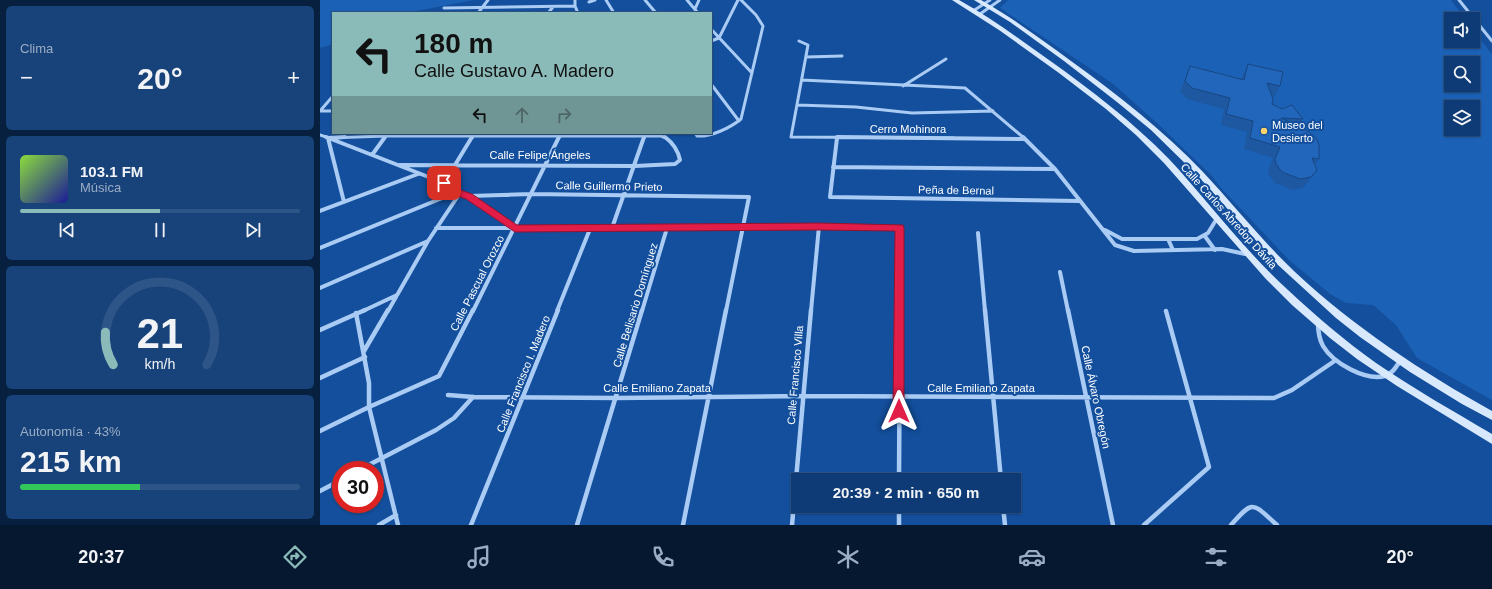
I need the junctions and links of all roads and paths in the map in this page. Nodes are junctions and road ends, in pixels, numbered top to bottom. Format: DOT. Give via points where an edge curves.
graph roads {
  1 [pos="488,0"];
  2 [pos="575,0"];
  3 [pos="595,0"];
  4 [pos="606,0"];
  5 [pos="645,0"];
  6 [pos="688,0"];
  7 [pos="699,0"];
  8 [pos="738,0"];
  9 [pos="741,0"];
  10 [pos="955,0"];
  11 [pos="977,0"];
  12 [pos="1000,0"];
  13 [pos="1459,0"];
  14 [pos="589,2"];
  15 [pos="988,4"];
  16 [pos="575,6"];
  17 [pos="482,7"];
  18 [pos="553,7"];
  19 [pos="444,8"];
  20 [pos="695,9"];
  21 [pos="479,12"];
  22 [pos="549,12"];
  23 [pos="578,12"];
  24 [pos="613,12"];
  25 [pos="655,12"];
  26 [pos="697,12"];
  27 [pos="976,12"];
  28 [pos="712,30"];
  29 [pos="720,38"];
  30 [pos="712,41"];
  31 [pos="799,41"];
  32 [pos="1492,41"];
  33 [pos="842,56"];
  34 [pos="806,57"];
  35 [pos="946,59"];
  36 [pos="752,73"];
  37 [pos="802,80"];
  38 [pos="712,85"];
  39 [pos="903,86"];
  40 [pos="332,97"];
  41 [pos="798,105"];
  42 [pos="320,111"];
  43 [pos="332,111"];
  44 [pos="993,111"];
  45 [pos="740,121"];
  46 [pos="712,132"];
  47 [pos="696,134"];
  48 [pos="708,134"];
  49 [pos="320,135"];
  50 [pos="386,135"];
  51 [pos="474,135"];
  52 [pos="560,135"];
  53 [pos="645,136"];
  54 [pos="328,138"];
  55 [pos="837,138"];
  56 [pos="1025,139"];
  57 [pos="372,155"];
  58 [pos="455,164"];
  59 [pos="546,164"];
  60 [pos="399,165"];
  61 [pos="635,166"];
  62 [pos="833,167"];
  63 [pos="1055,169"];
  64 [pos="418,174"];
  65 [pos="444,183"];
  66 [pos="459,193"];
  67 [pos="531,194"];
  68 [pos="625,195"];
  69 [pos="469,196"];
  70 [pos="344,202"];
  71 [pos="1080,202"];
  72 [pos="320,211"];
  73 [pos="1216,220"];
  74 [pos="819,226"];
  75 [pos="744,227"];
  76 [pos="436,228"];
  77 [pos="515,228"];
  78 [pos="612,228"];
  79 [pos="667,228"];
  80 [pos="590,229"];
  81 [pos="1102,229"];
  82 [pos="978,233"];
  83 [pos="1204,235"];
  84 [pos="1168,240"];
  85 [pos="428,241"];
  86 [pos="320,248"];
  87 [pos="1173,250"];
  88 [pos="1215,250"];
  89 [pos="1245,254"];
  90 [pos="1060,272"];
  91 [pos="320,288"];
  92 [pos="397,295"];
  93 [pos="1166,311"];
  94 [pos="356,314"];
  95 [pos="1318,322"];
  96 [pos="320,330"];
  97 [pos="364,351"];
  98 [pos="365,357"];
  99 [pos="1336,360"];
  100 [pos="1400,361"];
  101 [pos="1387,376"];
  102 [pos="320,378"];
  103 [pos="448,395"];
  104 [pos="710,396"];
  105 [pos="802,396"];
  106 [pos="994,396"];
  107 [pos="473,397"];
  108 [pos="524,397"];
  109 [pos="899,397"];
  110 [pos="616,398"];
  111 [pos="1087,398"];
  112 [pos="1190,398"];
  113 [pos="369,407"];
  114 [pos="1492,416"];
  115 [pos="320,431"];
  116 [pos="1492,438"];
  117 [pos="380,459"];
  118 [pos="376,461"];
  119 [pos="899,473"];
  120 [pos="1000,473"];
  121 [pos="332,485"];
  122 [pos="320,491"];
  123 [pos="899,513"];
  124 [pos="1004,513"];
  125 [pos="396,515"];
  126 [pos="379,525"];
  127 [pos="398,525"];
  128 [pos="471,525"];
  129 [pos="577,525"];
  130 [pos="683,525"];
  131 [pos="792,525"];
  132 [pos="899,525"];
  133 [pos="1005,525"];
  134 [pos="1114,525"];
  135 [pos="1144,525"];
  136 [pos="1231,525"];
  137 [pos="1277,525"];
  1 -- 17 [label="street"];
  2 -- 16 [label="street"];
  3 -- 14 [label="street"];
  4 -- 24 [label="street"];
  5 -- 25 [label="street"];
  6 -- 20 [label="street"];
  7 -- 20 [label="street"];
  8 -- 29 [label="street"];
  9 -- 36 [label="street" via="763,26"];
  10 -- 27 [label="main road, Calle Carlos Abredop Dávila"];
  11 -- 15 [label="main road, Calle Carlos Abredop Dávila"];
  12 -- 15 [label="street"];
  13 -- 32 [label="street"];
  15 -- 27 [label="street"];
  15 -- 27 [label="street"];
  15 -- 100 [label="main road, Calle Carlos Abredop Dávila" via="1108,91 1161,134 1201,174 1260,242 1294,275 1355,329"];
  16 -- 18 [label="street"];
  16 -- 23 [label="street"];
  17 -- 18 [label="street"];
  17 -- 19 [label="street"];
  17 -- 21 [label="street"];
  18 -- 22 [label="street"];
  20 -- 26 [label="street"];
  27 -- 73 [label="main road, Calle Carlos Abredop Dávila" via="1065,74 1134,130 1166,161"];
  28 -- 29 [label="street"];
  29 -- 30 [label="street"];
  29 -- 36 [label="street"];
  31 -- 34 [label="street" via="808,45"];
  33 -- 34 [label="street"];
  34 -- 37 [label="street"];
  35 -- 39 [label="street"];
  36 -- 45 [label="street"];
  37 -- 39 [label="street"];
  37 -- 41 [label="street"];
  38 -- 45 [label="street"];
  39 -- 44 [label="street" via="960,87 969,91"];
  40 -- 42 [label="street"];
  41 -- 44 [label="street" via="856,107 912,113"];
  41 -- 55 [label="street, Cerro Mohinora" via="792,137"];
  42 -- 43 [label="street"];
  44 -- 56 [label="street"];
  45 -- 46 [label="street"];
  47 -- 48 [label="street" via="701,137"];
  49 -- 54 [label="street"];
  50 -- 51 [label="street"];
  50 -- 54 [label="street"];
  50 -- 57 [label="street"];
  51 -- 52 [label="street"];
  51 -- 58 [label="street"];
  52 -- 53 [label="street"];
  52 -- 59 [label="street, Calle Pascual Orozco"];
  53 -- 61 [label="street"];
  53 -- 61 [label="street, Calle Felipe Ángeles" via="661,136 668,139 677,150 680,160 674,164"];
  54 -- 57 [label="street"];
  54 -- 70 [label="street"];
  55 -- 56 [label="street, Cerro Mohinora"];
  55 -- 62 [label="street"];
  56 -- 63 [label="street"];
  57 -- 60 [label="street"];
  58 -- 59 [label="street, Calle Felipe Ángeles"];
  58 -- 60 [label="street, Calle Felipe Ángeles"];
  58 -- 65 [label="street"];
  59 -- 61 [label="street, Calle Felipe Ángeles"];
  59 -- 67 [label="street, Calle Pascual Orozco"];
  60 -- 64 [label="street"];
  61 -- 68 [label="street"];
  62 -- 63 [label="street"];
  62 -- 71 [label="street, Peña de Bernal" via="830,197"];
  63 -- 71 [label="street"];
  64 -- 65 [label="street"];
  64 -- 70 [label="street"];
  65 -- 66 [label="street"];
  66 -- 69 [label="street"];
  66 -- 76 [label="street"];
  66 -- 86 [label="street"];
  67 -- 68 [label="street, Calle Guillermo Prieto"];
  67 -- 69 [label="street, Calle Guillermo Prieto"];
  67 -- 77 [label="street, Calle Pascual Orozco"];
  68 -- 75 [label="street, Calle Guillermo Prieto" via="749,197"];
  68 -- 78 [label="street"];
  69 -- 77 [label="street"];
  70 -- 72 [label="street"];
  71 -- 81 [label="street"];
  73 -- 83 [label="street"];
  73 -- 89 [label="main road, Calle Carlos Abredop Dávila"];
  74 -- 75 [label="street"];
  74 -- 105 [label="street, Calle Francisco Villa"];
  74 -- 109 [label="street" via="900,228"];
  75 -- 79 [label="street"];
  75 -- 104 [label="street"];
  76 -- 77 [label="street"];
  76 -- 85 [label="street"];
  77 -- 80 [label="street"];
  77 -- 113 [label="street, Calle Pascual Orozco" via="439,376"];
  78 -- 79 [label="street"];
  78 -- 80 [label="street"];
  79 -- 110 [label="street, Calle Belisario Domínguez"];
  80 -- 108 [label="street, Calle Francisco I. Madero"];
  81 -- 84 [label="street" via="1122,239"];
  81 -- 87 [label="street" via="1115,245 1123,248 1134,251"];
  82 -- 106 [label="street"];
  83 -- 84 [label="street" via="1197,239"];
  83 -- 88 [label="street"];
  84 -- 87 [label="street"];
  85 -- 91 [label="street"];
  85 -- 92 [label="street"];
  87 -- 88 [label="street"];
  88 -- 89 [label="street"];
  89 -- 95 [label="main road, Calle Carlos Abredop Dávila"];
  90 -- 111 [label="street, Calle Álvaro Obregón"];
  92 -- 94 [label="street"];
  92 -- 97 [label="street"];
  93 -- 112 [label="street"];
  94 -- 96 [label="street"];
  94 -- 97 [label="street"];
  95 -- 99 [label="street" via="1318,334 1324,348"];
  95 -- 101 [label="main road, Calle Carlos Abredop Dávila"];
  97 -- 98 [label="street"];
  98 -- 102 [label="street"];
  98 -- 113 [label="street"];
  99 -- 101 [label="street" via="1353,371 1371,376"];
  99 -- 112 [label="street, Calle Emiliano Zapata" via="1292,390 1274,398"];
  100 -- 101 [label="street" via="1398,368"];
  100 -- 114 [label="main road, Calle Carlos Abredop Dávila"];
  101 -- 116 [label="main road, Calle Carlos Abredop Dávila"];
  103 -- 107 [label="street, Calle Emiliano Zapata"];
  104 -- 105 [label="street, Calle Emiliano Zapata"];
  104 -- 110 [label="street, Calle Emiliano Zapata"];
  104 -- 130 [label="street"];
  105 -- 109 [label="street, Calle Emiliano Zapata"];
  105 -- 131 [label="street, Calle Francisco Villa"];
  106 -- 109 [label="street, Calle Emiliano Zapata"];
  106 -- 111 [label="street, Calle Emiliano Zapata"];
  106 -- 120 [label="street"];
  107 -- 108 [label="street, Calle Emiliano Zapata"];
  107 -- 117 [label="street" via="445,424"];
  108 -- 110 [label="street, Calle Emiliano Zapata"];
  108 -- 128 [label="street, Calle Francisco I. Madero"];
  109 -- 119 [label="street"];
  110 -- 129 [label="street, Calle Belisario Domínguez"];
  111 -- 112 [label="street, Calle Emiliano Zapata"];
  111 -- 134 [label="street, Calle Álvaro Obregón"];
  112 -- 135 [label="street" via="1208,467"];
  113 -- 115 [label="street"];
  113 -- 117 [label="street"];
  117 -- 118 [label="street"];
  117 -- 125 [label="street"];
  121 -- 122 [label="street"];
  123 -- 132 [label="street"];
  124 -- 133 [label="street"];
  125 -- 126 [label="street"];
  125 -- 127 [label="street"];
  136 -- 137 [label="street" via="1246,508 1252,506 1258,508"];
}
